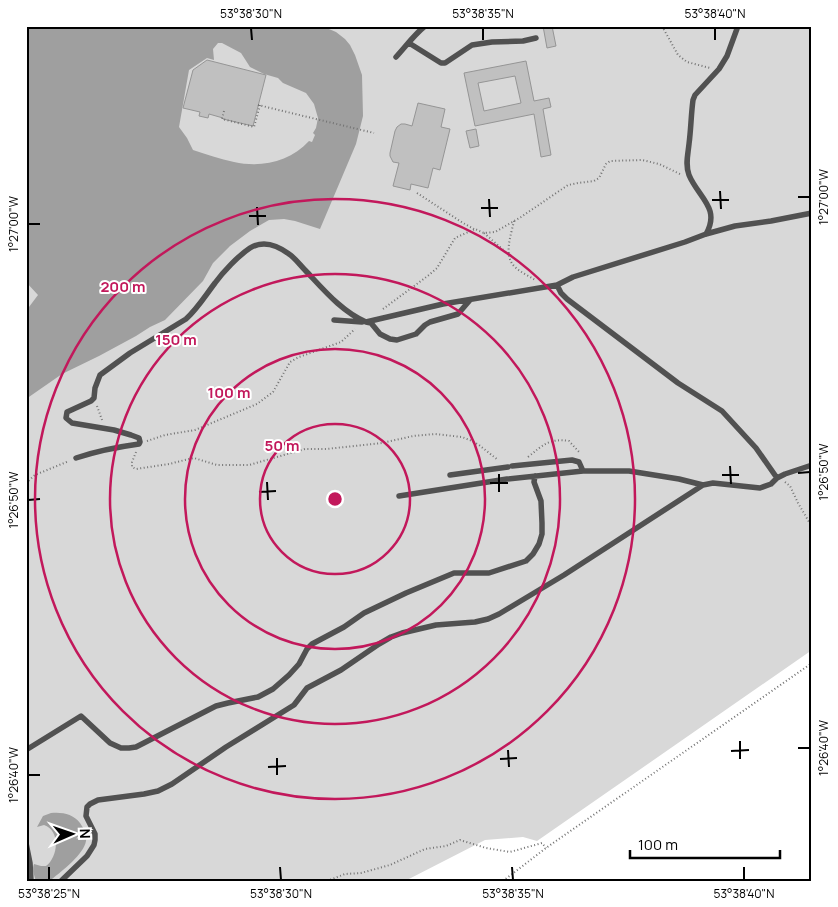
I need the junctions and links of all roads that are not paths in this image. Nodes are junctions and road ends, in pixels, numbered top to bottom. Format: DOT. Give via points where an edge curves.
graph roads {
  1 [pos="426,26"];
  2 [pos="738,26"];
  3 [pos="536,38"];
  4 [pos="409,43"];
  5 [pos="396,57"];
  6 [pos="812,213"];
  7 [pos="706,234"];
  8 [pos="557,285"];
  9 [pos="470,300"];
  10 [pos="334,320"];
  11 [pos="366,322"];
  12 [pos="76,458"];
  13 [pos="812,465"];
  14 [pos="583,471"];
  15 [pos="450,475"];
  16 [pos="535,476"];
  17 [pos="779,478"];
  18 [pos="703,486"];
  19 [pos="399,496"];
  20 [pos="26,750"];
  21 [pos="26,843"];
  22 [pos="31,881"];
  23 [pos="61,881"];
  1 -- 4 [label="lane"];
  2 -- 7 [label="lane" via="727,56 693,100 687,160 689,174 710,210 711,224"];
  3 -- 4 [label="lane" via="472,45 445,63"];
  4 -- 5 [label="lane"];
  6 -- 7 [label="lane"];
  7 -- 8 [label="lane"];
  8 -- 9 [label="lane"];
  8 -- 17 [label="lane" via="567,299 642,357 722,412"];
  9 -- 11 [label="lane"];
  9 -- 11 [label="lane" via="458,314 430,322 416,334 397,340 380,334"];
  10 -- 11 [label="lane"];
  11 -- 12 [label="lane" via="340,305 290,254 263,243 250,249 216,282 186,319 100,375 94,398 67,412 66,418 72,424 131,434 140,440 139,444"];
  13 -- 17 [label="lane"];
  14 -- 15 [label="lane" via="579,462 572,460"];
  14 -- 16 [label="lane"];
  14 -- 18 [label="lane" via="629,471"];
  16 -- 19 [label="lane"];
  16 -- 20 [label="lane" via="541,501 542,534 539,544 526,561 489,574 454,573 364,613 312,644 299,664 263,695 216,706 136,747 121,748 110,744 82,716"];
  17 -- 18 [label="lane" via="760,488 712,483"];
  18 -- 23 [label="lane" via="499,614 482,621 436,625 402,633 378,644 308,688 294,705 172,784 158,791 90,804 86,816 96,840 92,850"];
  21 -- 22 [label="lane"];
}
